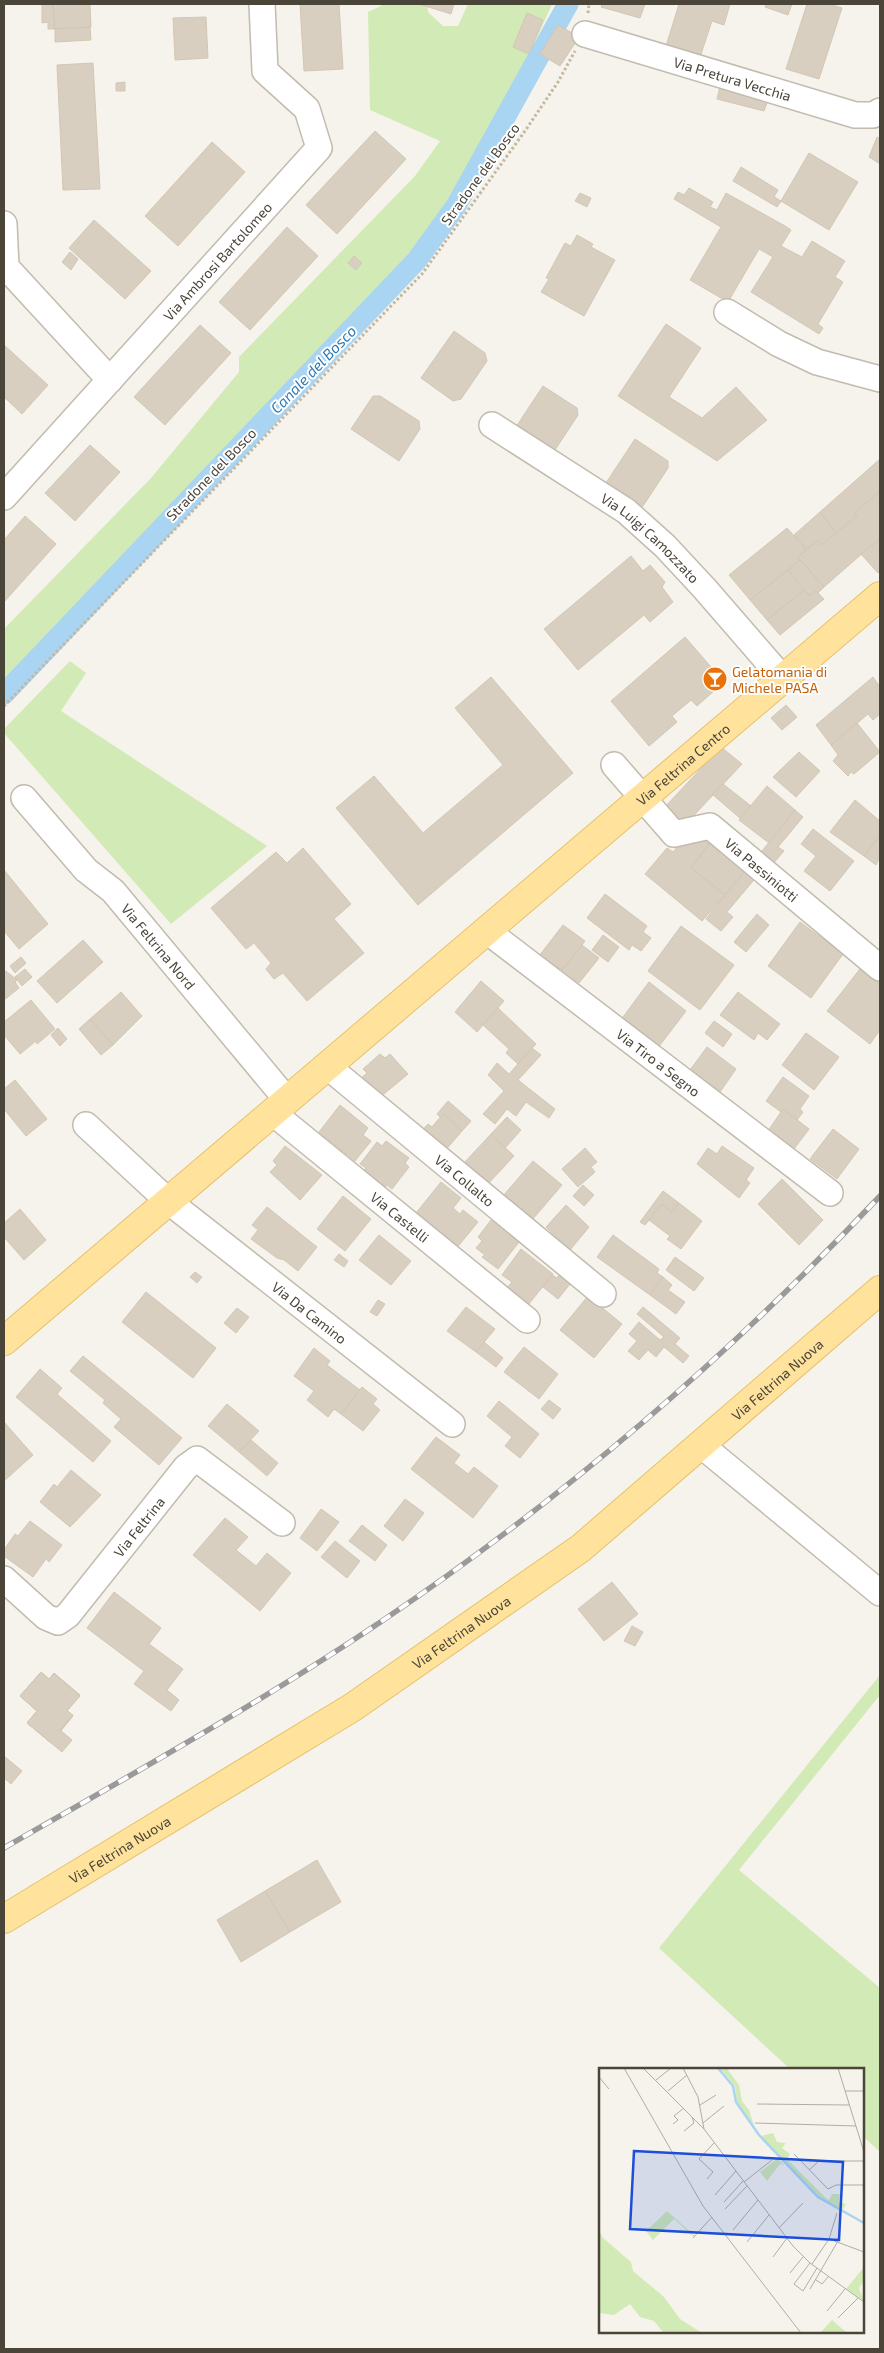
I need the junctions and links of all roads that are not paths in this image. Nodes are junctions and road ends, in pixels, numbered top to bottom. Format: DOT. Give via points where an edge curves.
graph roads {
  1 [pos="262,4"];
  2 [pos="585,34"];
  3 [pos="880,111"];
  4 [pos="4,224"];
  5 [pos="727,312"];
  6 [pos="880,379"];
  7 [pos="110,380"];
  8 [pos="492,426"];
  9 [pos="4,497"];
  10 [pos="880,596"];
  11 [pos="783,679"];
  12 [pos="614,765"];
  13 [pos="24,798"];
  14 [pos="643,798"];
  15 [pos="487,931"];
  16 [pos="880,968"];
  17 [pos="327,1066"];
  18 [pos="280,1107"];
  19 [pos="86,1125"];
  20 [pos="830,1193"];
  21 [pos="168,1200"];
  22 [pos="880,1290"];
  23 [pos="602,1294"];
  24 [pos="527,1320"];
  25 [pos="4,1341"];
  26 [pos="452,1424"];
  27 [pos="701,1445"];
  28 [pos="282,1523"];
  29 [pos="4,1579"];
  30 [pos="880,1593"];
  31 [pos="4,1919"];
  1 -- 7 [label="street, Via Ambrosi Bartolomeo" via="265,71 307,109 319,148"];
  2 -- 3 [label="street, Via Pretura Vecchia" via="855,115 873,115"];
  4 -- 7 [label="street" via="6,267"];
  5 -- 6 [label="street" via="816,362"];
  7 -- 9 [label="street, Via Ambrosi Bartolomeo"];
  8 -- 11 [label="street, Via Luigi Camozzato" via="626,511 665,546"];
  10 -- 11 [label="main road, Via Feltrina Centro"];
  11 -- 14 [label="main road, Via Feltrina Centro"];
  12 -- 14 [label="street"];
  13 -- 18 [label="street, Via Feltrina Nord" via="86,870 114,891"];
  14 -- 15 [label="main road, Via Feltrina Centro"];
  14 -- 16 [label="street, Via Passiniotti" via="674,834 710,826"];
  15 -- 17 [label="main road"];
  15 -- 20 [label="street, Via Tiro a Segno"];
  17 -- 18 [label="main road"];
  17 -- 23 [label="street, Via Collalto"];
  18 -- 21 [label="main road"];
  18 -- 24 [label="street, Via Castelli"];
  19 -- 21 [label="street, Via Da Camino"];
  21 -- 25 [label="main road"];
  21 -- 26 [label="street, Via Da Camino"];
  22 -- 27 [label="main road, Via Feltrina Nuova"];
  27 -- 30 [label="street"];
  27 -- 31 [label="main road, Via Feltrina Nuova" via="581,1548 353,1707"];
  28 -- 29 [label="street, Via Feltrina" via="197,1459 186,1467 68,1615 58,1622 46,1617"];
}
